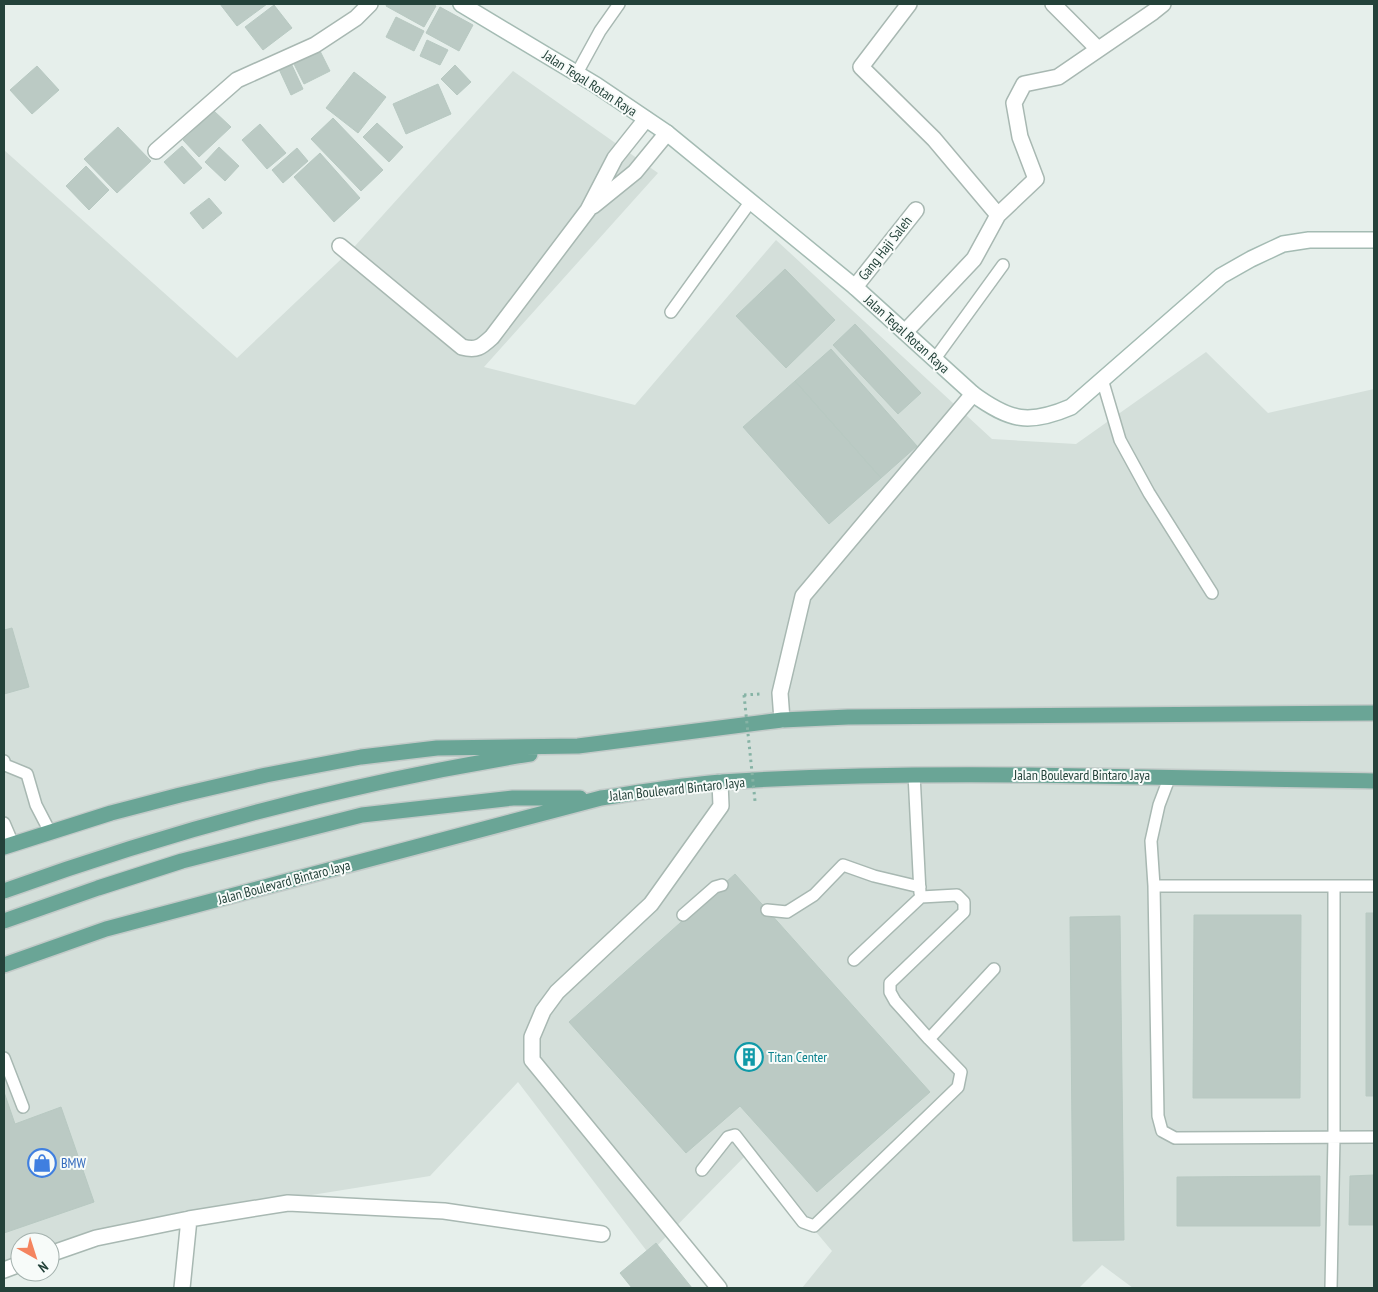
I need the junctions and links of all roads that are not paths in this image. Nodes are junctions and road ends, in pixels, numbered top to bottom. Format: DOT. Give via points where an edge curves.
graph roads {
  1 [pos="370,4"];
  2 [pos="461,4"];
  3 [pos="619,4"];
  4 [pos="909,4"];
  5 [pos="1054,4"];
  6 [pos="1163,4"];
  7 [pos="1098,49"];
  8 [pos="576,73"];
  9 [pos="646,119"];
  10 [pos="667,133"];
  11 [pos="156,151"];
  12 [pos="751,201"];
  13 [pos="588,210"];
  14 [pos="916,210"];
  15 [pos="998,214"];
  16 [pos="1374,240"];
  17 [pos="340,246"];
  18 [pos="1002,265"];
  19 [pos="855,287"];
  20 [pos="671,312"];
  21 [pos="905,332"];
  22 [pos="934,360"];
  23 [pos="1102,379"];
  24 [pos="973,394"];
  25 [pos="1212,593"];
  26 [pos="1374,713"];
  27 [pos="782,720"];
  28 [pos="578,746"];
  29 [pos="4,765"];
  30 [pos="914,774"];
  31 [pos="1170,776"];
  32 [pos="1374,781"];
  33 [pos="720,782"];
  34 [pos="601,798"];
  35 [pos="4,823"];
  36 [pos="50,832"];
  37 [pos="9,846"];
  38 [pos="722,885"];
  39 [pos="1154,886"];
  40 [pos="1334,886"];
  41 [pos="1374,886"];
  42 [pos="4,891"];
  43 [pos="920,892"];
  44 [pos="767,910"];
  45 [pos="683,915"];
  46 [pos="4,921"];
  47 [pos="854,960"];
  48 [pos="4,965"];
  49 [pos="994,969"];
  50 [pos="929,1039"];
  51 [pos="4,1058"];
  52 [pos="23,1107"];
  53 [pos="1374,1137"];
  54 [pos="1334,1138"];
  55 [pos="702,1170"];
  56 [pos="188,1219"];
  57 [pos="602,1234"];
  58 [pos="60,1251"];
  59 [pos="182,1288"];
  60 [pos="719,1288"];
  61 [pos="1331,1288"];
  1 -- 11 [label="street" via="356,18 315,45 237,80"];
  2 -- 8 [label="street, Jalan Tegal Rotan Raya"];
  3 -- 8 [label="lane"];
  4 -- 15 [label="street" via="861,67 934,139"];
  5 -- 7 [label="street"];
  6 -- 7 [label="street"];
  7 -- 15 [label="street" via="1058,77 1024,84 1014,103 1020,137 1036,179"];
  8 -- 9 [label="street, Jalan Tegal Rotan Raya"];
  9 -- 10 [label="street, Jalan Tegal Rotan Raya"];
  9 -- 13 [label="street" via="615,158"];
  10 -- 12 [label="street, Jalan Tegal Rotan Raya"];
  10 -- 13 [label="street" via="635,172"];
  12 -- 19 [label="street, Jalan Tegal Rotan Raya"];
  12 -- 20 [label="lane"];
  13 -- 17 [label="street" via="492,337 482,346 471,349 462,347"];
  14 -- 19 [label="street, Gang Haji Saleh"];
  15 -- 21 [label="street" via="974,259"];
  16 -- 23 [label="street, Jalan Tegal Rotan Raya" via="1309,240 1283,244 1251,259 1221,276"];
  18 -- 22 [label="lane"];
  19 -- 21 [label="street, Jalan Tegal Rotan Raya"];
  21 -- 22 [label="street, Jalan Tegal Rotan Raya"];
  22 -- 24 [label="street, Jalan Tegal Rotan Raya"];
  23 -- 24 [label="street, Jalan Tegal Rotan Raya" via="1071,406 1036,418 1022,419 1000,411"];
  23 -- 25 [label="lane" via="1120,440"];
  24 -- 27 [label="street" via="803,596 780,693"];
  26 -- 27 [label="main road" via="858,716"];
  27 -- 28 [label="main road"];
  28 -- 36 [label="main road" via="437,748 361,757 266,774 111,813"];
  28 -- 42 [label="main road" via="379,782 248,814 158,839"];
  29 -- 36 [label="lane" via="27,774 36,805"];
  30 -- 31 [label="main road, Jalan Boulevard Bintaro Jaya"];
  30 -- 33 [label="main road, Jalan Boulevard Bintaro Jaya"];
  30 -- 43 [label="lane"];
  31 -- 32 [label="main road, Jalan Boulevard Bintaro Jaya"];
  31 -- 39 [label="lane" via="1158,805 1151,841"];
  33 -- 34 [label="main road, Jalan Boulevard Bintaro Jaya"];
  33 -- 60 [label="street" via="721,806 650,904 557,992 543,1011 532,1037 532,1060"];
  34 -- 46 [label="main road" via="513,798 362,815 182,861"];
  34 -- 48 [label="main road, Jalan Boulevard Bintaro Jaya" via="106,929"];
  35 -- 37 [label="lane"];
  36 -- 37 [label="main road"];
  38 -- 45 [label="lane" via="715,887"];
  39 -- 40 [label="lane"];
  39 -- 54 [label="lane" via="1158,1116 1162,1131 1175,1138"];
  40 -- 41 [label="lane"];
  40 -- 54 [label="lane"];
  43 -- 44 [label="lane" via="843,865 814,895 787,912"];
  43 -- 47 [label="lane"];
  43 -- 50 [label="lane" via="957,895 964,902 964,912 890,983 895,1001"];
  49 -- 50 [label="lane"];
  50 -- 55 [label="lane" via="961,1072 958,1086 814,1226 802,1222 735,1135 728,1137"];
  51 -- 52 [label="lane"];
  53 -- 54 [label="lane"];
  54 -- 61 [label="lane"];
  56 -- 57 [label="street" via="288,1203 444,1211"];
  56 -- 58 [label="street" via="96,1238"];
  56 -- 59 [label="street"];
}
